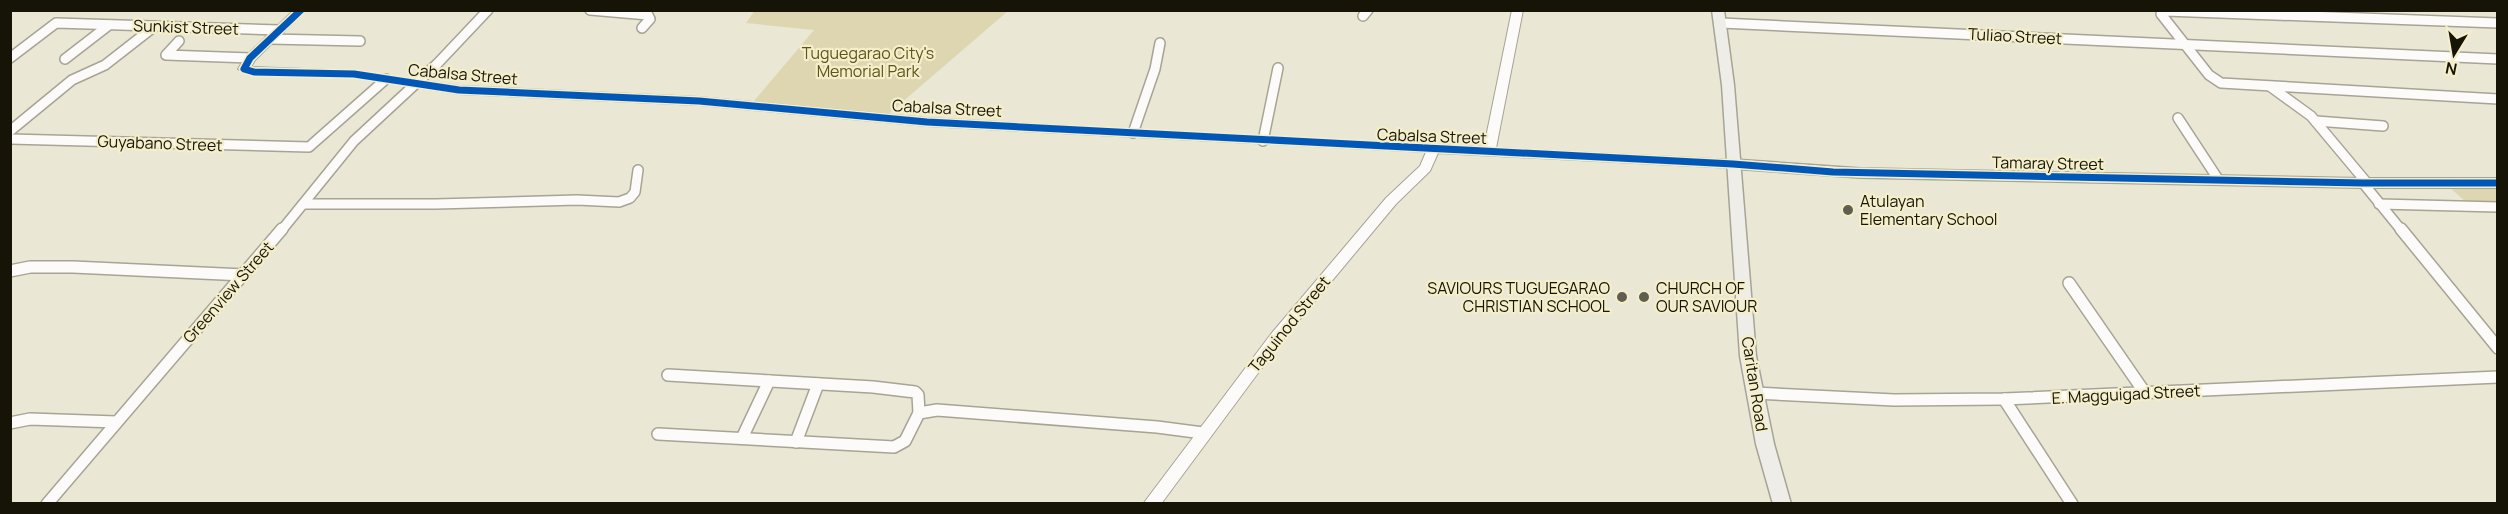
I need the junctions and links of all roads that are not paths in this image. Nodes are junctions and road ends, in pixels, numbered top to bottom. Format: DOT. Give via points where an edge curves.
graph roads {
  1 [pos="301,10"];
  2 [pos="488,10"];
  3 [pos="590,10"];
  4 [pos="1518,10"];
  5 [pos="2193,11"];
  6 [pos="1719,17"];
  7 [pos="2498,23"];
  8 [pos="109,25"];
  9 [pos="155,26"];
  10 [pos="642,28"];
  11 [pos="279,30"];
  12 [pos="270,39"];
  13 [pos="179,41"];
  14 [pos="360,41"];
  15 [pos="1160,43"];
  16 [pos="2184,45"];
  17 [pos="10,58"];
  18 [pos="250,58"];
  19 [pos="65,59"];
  20 [pos="2498,59"];
  21 [pos="1278,68"];
  22 [pos="386,79"];
  23 [pos="414,85"];
  24 [pos="2271,87"];
  25 [pos="2498,99"];
  26 [pos="2178,118"];
  27 [pos="2316,121"];
  28 [pos="2383,126"];
  29 [pos="10,130"];
  30 [pos="1133,133"];
  31 [pos="10,139"];
  32 [pos="1263,141"];
  33 [pos="1433,150"];
  34 [pos="1489,151"];
  35 [pos="1733,164"];
  36 [pos="638,170"];
  37 [pos="2218,179"];
  38 [pos="2366,183"];
  39 [pos="2498,183"];
  40 [pos="304,204"];
  41 [pos="2379,204"];
  42 [pos="2498,207"];
  43 [pos="10,271"];
  44 [pos="244,275"];
  45 [pos="2069,283"];
  46 [pos="2498,348"];
  47 [pos="668,375"];
  48 [pos="2498,377"];
  49 [pos="769,381"];
  50 [pos="818,384"];
  51 [pos="1755,393"];
  52 [pos="2145,393"];
  53 [pos="2004,399"];
  54 [pos="919,413"];
  55 [pos="116,422"];
  56 [pos="10,423"];
  57 [pos="1203,433"];
  58 [pos="658,434"];
  59 [pos="742,438"];
  60 [pos="796,442"];
  61 [pos="47,504"];
  62 [pos="1151,504"];
  63 [pos="1782,504"];
  64 [pos="2072,504"];
  1 -- 11 [label="street"];
  2 -- 23 [label="street, Greenview Street"];
  3 -- 10 [label="street" via="648,15 650,19"];
  4 -- 34 [label="street"];
  5 -- 7 [label="street"];
  5 -- 16 [label="street" via="2161,14"];
  6 -- 16 [label="street, Tuliao Street"];
  6 -- 35 [label="main road, Caritan Road"];
  8 -- 9 [label="street, Sunkist Street"];
  8 -- 17 [label="street, Sunkist Street" via="56,23"];
  8 -- 19 [label="street"];
  9 -- 11 [label="street, Sunkist Street"];
  9 -- 29 [label="street" via="105,64 72,80"];
  11 -- 12 [label="street"];
  12 -- 14 [label="street"];
  12 -- 18 [label="street"];
  13 -- 18 [label="street" via="166,54"];
  15 -- 30 [label="street"];
  16 -- 20 [label="street, Tuliao Street"];
  16 -- 24 [label="street" via="2209,75 2221,83"];
  18 -- 22 [label="street, Cabalsa Street" via="244,65 247,71 334,73"];
  21 -- 32 [label="street"];
  22 -- 23 [label="street, Cabalsa Street"];
  22 -- 31 [label="street, Guyabano Street" via="309,147"];
  23 -- 30 [label="street, Cabalsa Street" via="699,101 927,122"];
  23 -- 40 [label="street, Greenview Street" via="358,136"];
  24 -- 25 [label="street"];
  24 -- 27 [label="street"];
  26 -- 37 [label="street"];
  27 -- 28 [label="street"];
  27 -- 38 [label="street"];
  30 -- 32 [label="street, Cabalsa Street"];
  32 -- 33 [label="street, Cabalsa Street"];
  33 -- 34 [label="street, Cabalsa Street"];
  33 -- 57 [label="street, Taguinod Street" via="1426,168 1391,201 1276,338"];
  34 -- 35 [label="street, Cabalsa Street"];
  35 -- 37 [label="street, Tamaray Street" via="1860,173"];
  35 -- 51 [label="main road, Caritan Road" via="1748,356"];
  36 -- 40 [label="street" via="635,192 619,202 326,207"];
  37 -- 38 [label="street, Tamaray Street"];
  38 -- 39 [label="street, Tamaray Street"];
  38 -- 41 [label="street"];
  40 -- 44 [label="street, Greenview Street"];
  41 -- 42 [label="street"];
  41 -- 46 [label="street"];
  43 -- 44 [label="street" via="73,267"];
  44 -- 55 [label="street, Greenview Street"];
  45 -- 52 [label="street"];
  47 -- 49 [label="street"];
  48 -- 52 [label="street, E. Magguigad Street"];
  49 -- 50 [label="street"];
  49 -- 59 [label="street"];
  50 -- 54 [label="street" via="917,393"];
  50 -- 60 [label="street"];
  51 -- 53 [label="street, E. Magguigad Street" via="1894,400"];
  51 -- 63 [label="main road, Caritan Road"];
  52 -- 53 [label="street, E. Magguigad Street"];
  53 -- 64 [label="street"];
  54 -- 57 [label="street" via="937,410"];
  54 -- 60 [label="street" via="905,441 898,446"];
  55 -- 56 [label="street" via="30,419"];
  55 -- 61 [label="street, Greenview Street"];
  57 -- 62 [label="street, Taguinod Street"];
  58 -- 59 [label="street"];
  59 -- 60 [label="street"];
}
